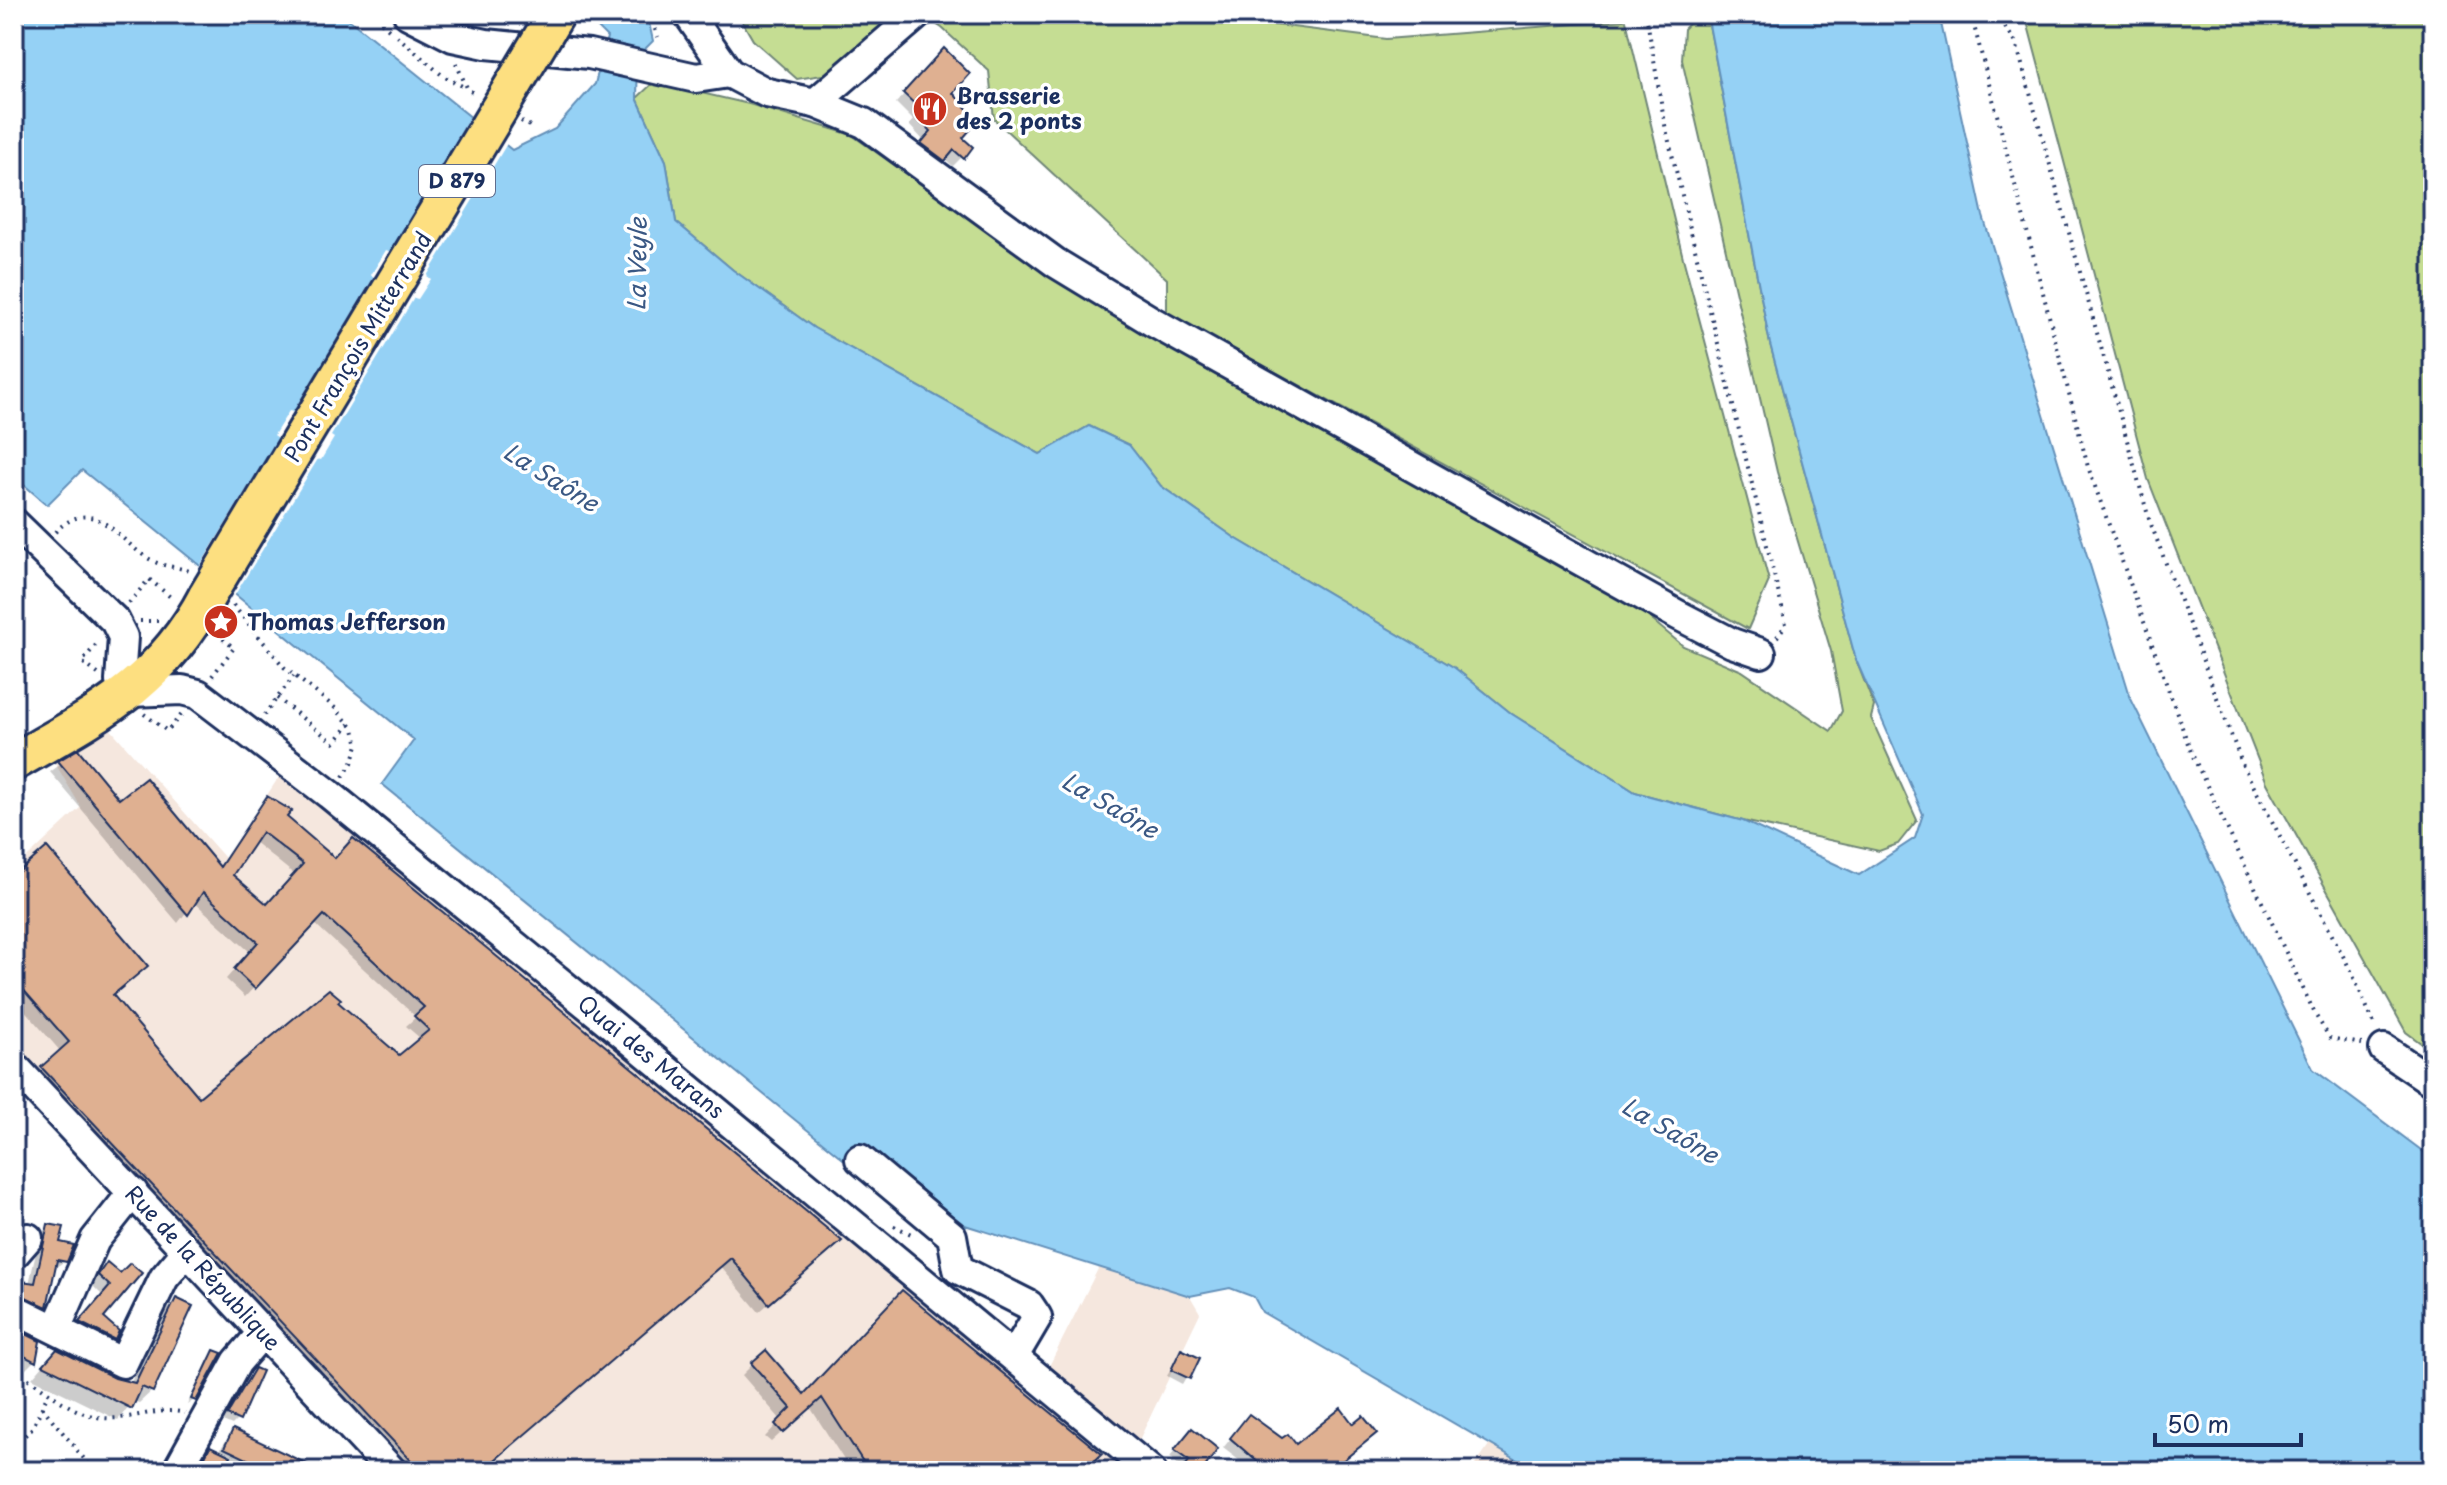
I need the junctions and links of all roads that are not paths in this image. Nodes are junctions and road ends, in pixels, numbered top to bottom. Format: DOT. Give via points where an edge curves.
graph roads {
  1 [pos="408,14"];
  2 [pos="556,14"];
  3 [pos="688,14"];
  4 [pos="918,14"];
  5 [pos="729,73"];
  6 [pos="815,103"];
  7 [pos="14,523"];
  8 [pos="1761,653"];
  9 [pos="125,686"];
  10 [pos="14,744"];
  11 [pos="14,762"];
  12 [pos="2384,1049"];
  13 [pos="14,1066"];
  14 [pos="2433,1082"];
  15 [pos="860,1159"];
  16 [pos="133,1192"];
  17 [pos="187,1251"];
  18 [pos="14,1309"];
  19 [pos="56,1329"];
  20 [pos="263,1332"];
  21 [pos="1014,1356"];
  22 [pos="377,1466"];
  23 [pos="177,1471"];
  24 [pos="1151,1471"];
  1 -- 5 [label="street" via="453,37 589,54 696,78"];
  2 -- 9 [label="main road, Pont François Mitterrand / D 879, bridge" via="173,651"];
  3 -- 5 [label="street"];
  4 -- 6 [label="street"];
  5 -- 6 [label="street" via="767,93"];
  6 -- 8 [label="street" via="864,123 1056,263 1153,322 1678,615"];
  7 -- 9 [label="street" via="115,621 123,637"];
  9 -- 10 [label="main road, D 879"];
  9 -- 11 [label="main road, D 879"];
  9 -- 21 [label="street, Quai des Marans" via="198,694 329,794"];
  12 -- 14 [label="street"];
  13 -- 16 [label="street, Rue de la République"];
  15 -- 21 [label="street" via="952,1236 958,1269 1029,1305 1037,1317"];
  16 -- 17 [label="street, Rue de la République"];
  16 -- 19 [label="street" via="95,1240"];
  17 -- 19 [label="street" via="164,1278 123,1363"];
  17 -- 20 [label="street, Rue de la République"];
  18 -- 19 [label="street"];
  20 -- 22 [label="street, Rue de la République"];
  20 -- 23 [label="street" via="237,1362"];
  21 -- 24 [label="street, Quai des Marans"];
}
